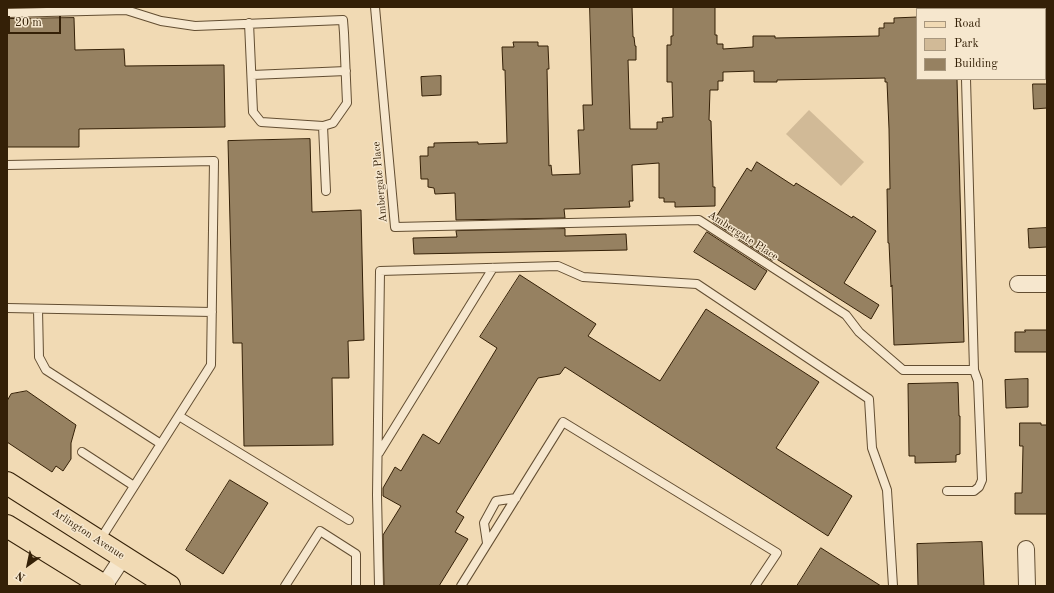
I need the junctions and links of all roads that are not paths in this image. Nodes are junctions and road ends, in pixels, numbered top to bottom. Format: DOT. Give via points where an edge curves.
graph roads {
  1 [pos="375,7"];
  2 [pos="7,12"];
  3 [pos="249,23"];
  4 [pos="346,71"];
  5 [pos="252,75"];
  6 [pos="966,80"];
  7 [pos="323,126"];
  8 [pos="7,164"];
  9 [pos="326,191"];
  10 [pos="493,268"];
  11 [pos="1018,284"];
  12 [pos="1047,284"];
  13 [pos="7,308"];
  14 [pos="38,308"];
  15 [pos="212,312"];
  16 [pos="974,370"];
  17 [pos="179,416"];
  18 [pos="161,444"];
  19 [pos="82,452"];
  20 [pos="378,454"];
  21 [pos="7,483"];
  22 [pos="134,486"];
  23 [pos="947,491"];
  24 [pos="516,498"];
  25 [pos="349,520"];
  26 [pos="7,526"];
  27 [pos="99,541"];
  28 [pos="487,544"];
  29 [pos="1026,549"];
  30 [pos="123,557"];
  31 [pos="104,586"];
  32 [pos="169,586"];
  33 [pos="285,586"];
  34 [pos="356,586"];
  35 [pos="379,586"];
  36 [pos="461,586"];
  37 [pos="755,586"];
  38 [pos="893,586"];
  39 [pos="1027,586"];
  1 -- 16 [label="lane, Ambergate Place" via="395,227 699,220 846,315 859,332 903,370"];
  2 -- 3 [label="lane" via="126,10 161,21 195,26"];
  3 -- 4 [label="lane" via="343,20"];
  3 -- 5 [label="lane"];
  4 -- 5 [label="lane"];
  4 -- 7 [label="lane" via="347,103 333,123"];
  5 -- 7 [label="lane" via="254,112 261,122"];
  6 -- 16 [label="lane"];
  7 -- 9 [label="lane"];
  8 -- 15 [label="lane" via="214,161"];
  10 -- 20 [label="lane"];
  10 -- 20 [label="lane" via="380,271"];
  10 -- 38 [label="lane" via="558,266 583,277 697,284 869,399 872,448 887,490"];
  11 -- 12 [label="street"];
  13 -- 14 [label="lane"];
  14 -- 15 [label="lane"];
  14 -- 18 [label="lane" via="40,357 46,370"];
  15 -- 17 [label="lane" via="211,365"];
  16 -- 23 [label="lane" via="978,381 982,480 974,491"];
  17 -- 18 [label="lane"];
  17 -- 25 [label="lane"];
  18 -- 22 [label="lane"];
  19 -- 22 [label="lane"];
  20 -- 35 [label="lane"];
  21 -- 27 [label="main road, Arlington Avenue"];
  22 -- 27 [label="lane"];
  24 -- 28 [label="lane"];
  24 -- 28 [label="lane" via="496,501 484,523"];
  24 -- 37 [label="lane" via="563,422 776,553"];
  26 -- 31 [label="main road"];
  27 -- 30 [label="main road, Arlington Avenue"];
  28 -- 36 [label="lane"];
  29 -- 39 [label="street"];
  30 -- 31 [label="street"];
  30 -- 32 [label="main road, Arlington Avenue"];
  33 -- 34 [label="lane" via="320,531 356,554"];
}
